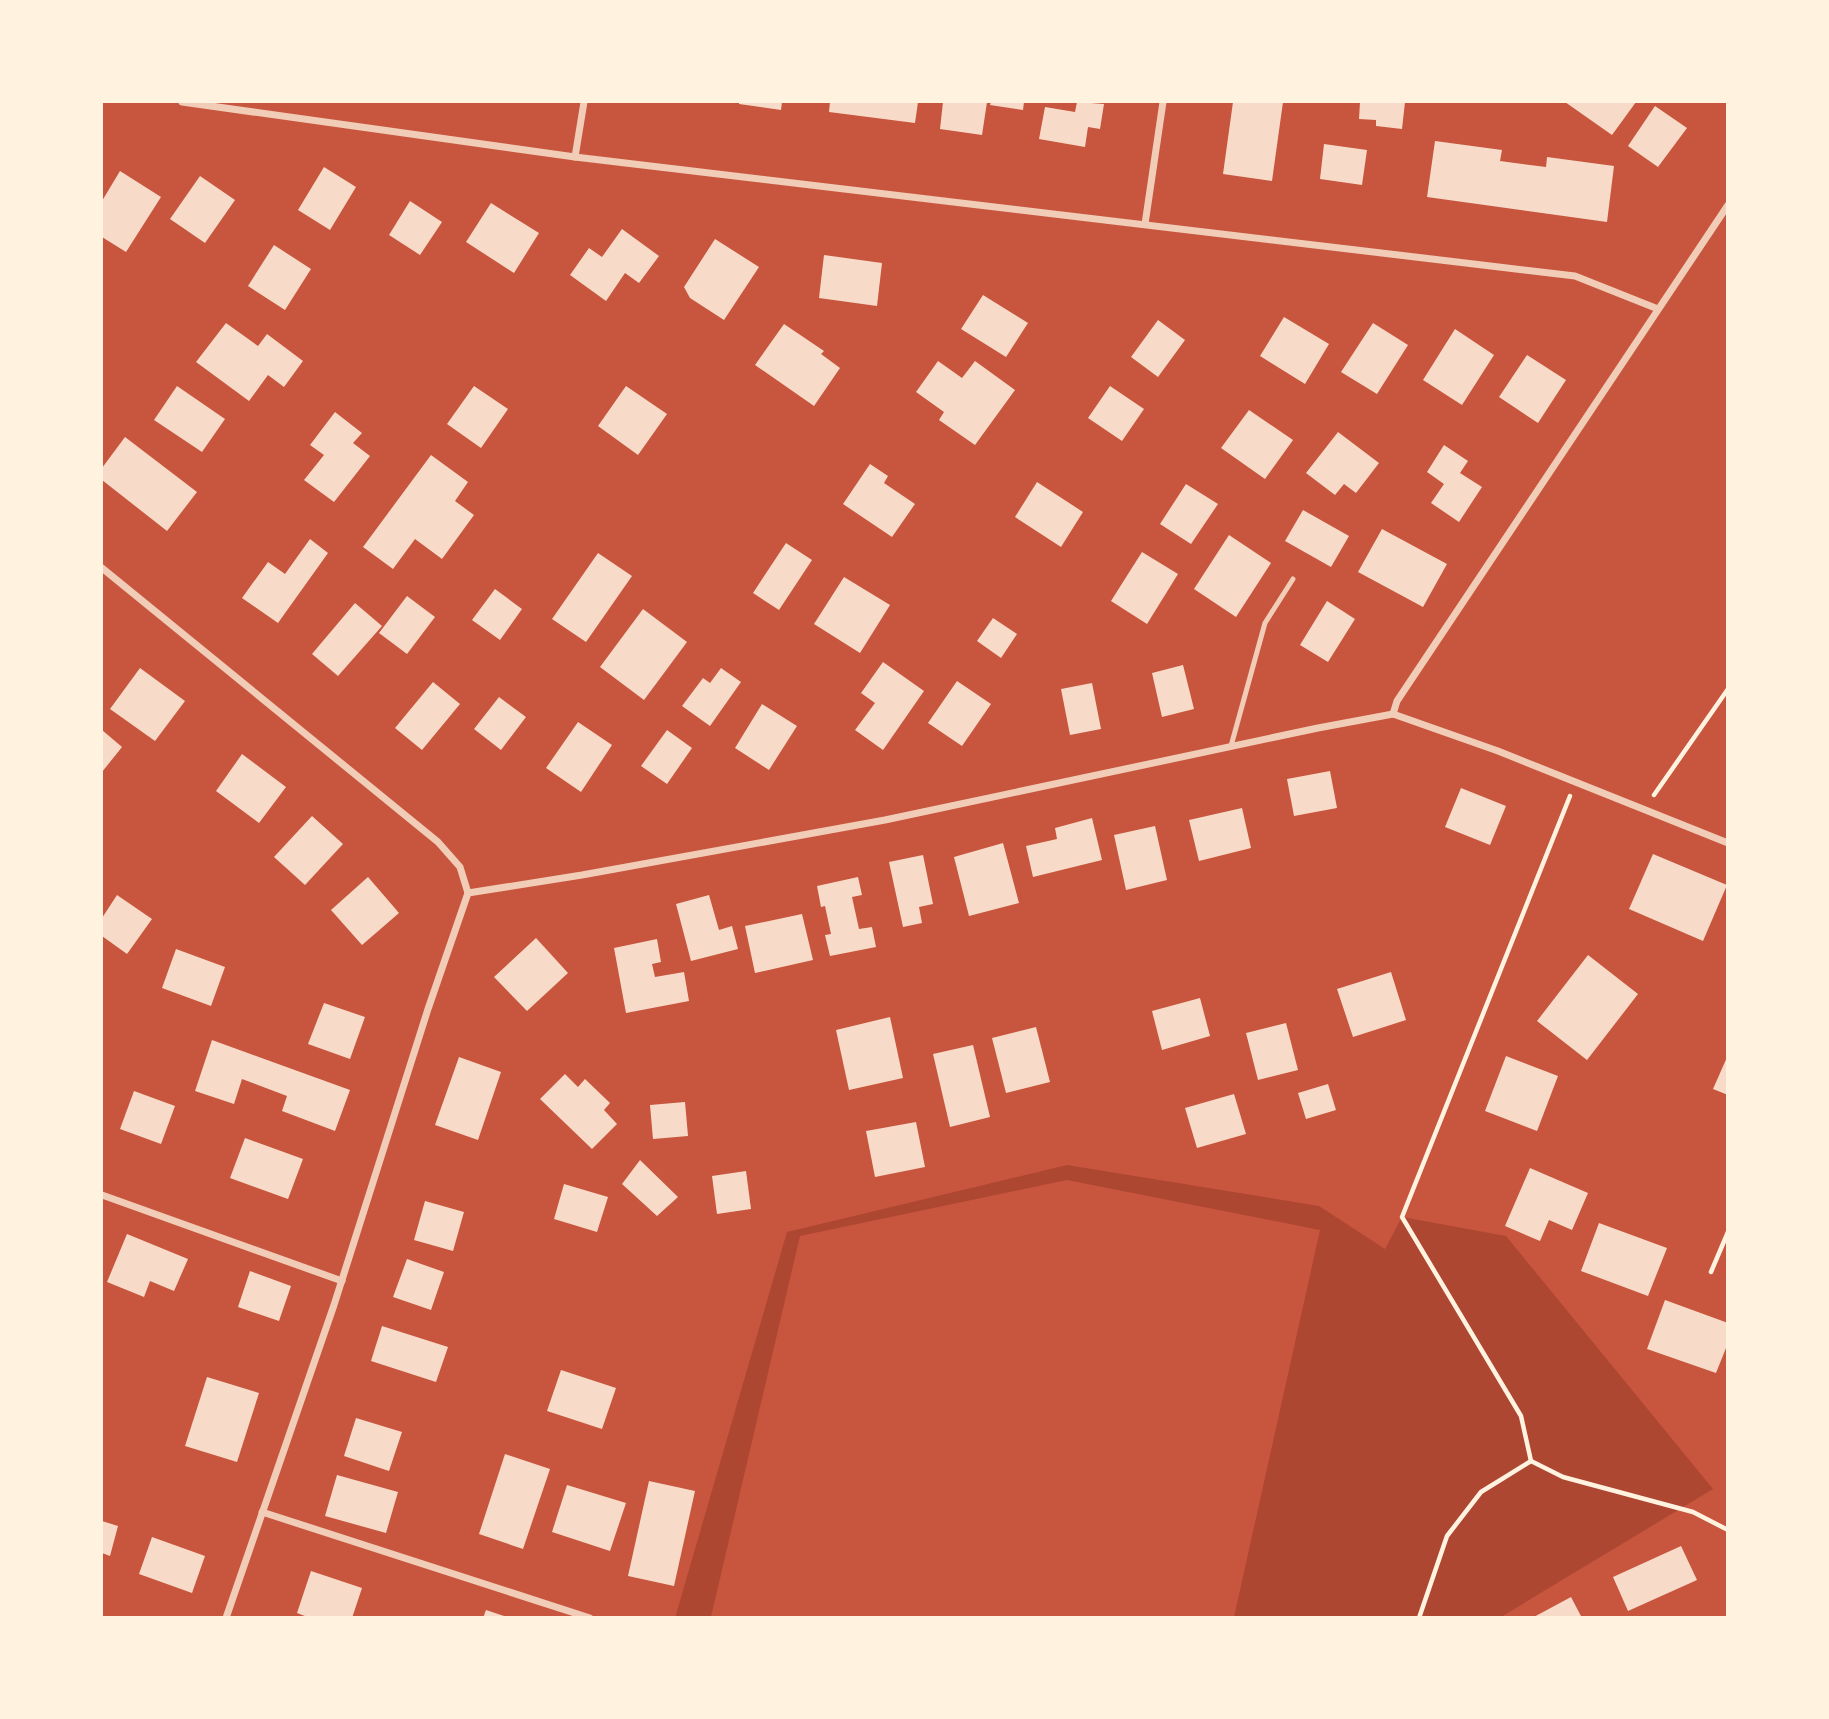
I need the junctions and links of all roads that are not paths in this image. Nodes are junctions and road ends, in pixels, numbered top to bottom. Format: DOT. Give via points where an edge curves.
graph roads {
  1 [pos="182,102"];
  2 [pos="584,102"];
  3 [pos="1163,102"];
  4 [pos="575,157"];
  5 [pos="1727,205"];
  6 [pos="1145,224"];
  7 [pos="1658,309"];
  8 [pos="102,568"];
  9 [pos="1293,579"];
  10 [pos="1392,714"];
  11 [pos="1231,746"];
  12 [pos="1727,842"];
  13 [pos="468,893"];
  14 [pos="102,1195"];
  15 [pos="342,1281"];
  16 [pos="262,1512"];
  17 [pos="226,1618"];
  18 [pos="590,1618"];
  1 -- 4 [label="street"];
  2 -- 4 [label="street"];
  3 -- 6 [label="street"];
  4 -- 6 [label="street"];
  5 -- 7 [label="street"];
  6 -- 7 [label="street" via="1575,276"];
  7 -- 10 [label="street"];
  8 -- 13 [label="street" via="438,842 460,867"];
  9 -- 11 [label="lane" via="1265,623"];
  10 -- 11 [label="street"];
  10 -- 12 [label="street"];
  11 -- 13 [label="street" via="885,820"];
  13 -- 15 [label="street"];
  14 -- 15 [label="street"];
  15 -- 16 [label="street"];
  16 -- 17 [label="street"];
  16 -- 18 [label="street"];
}
